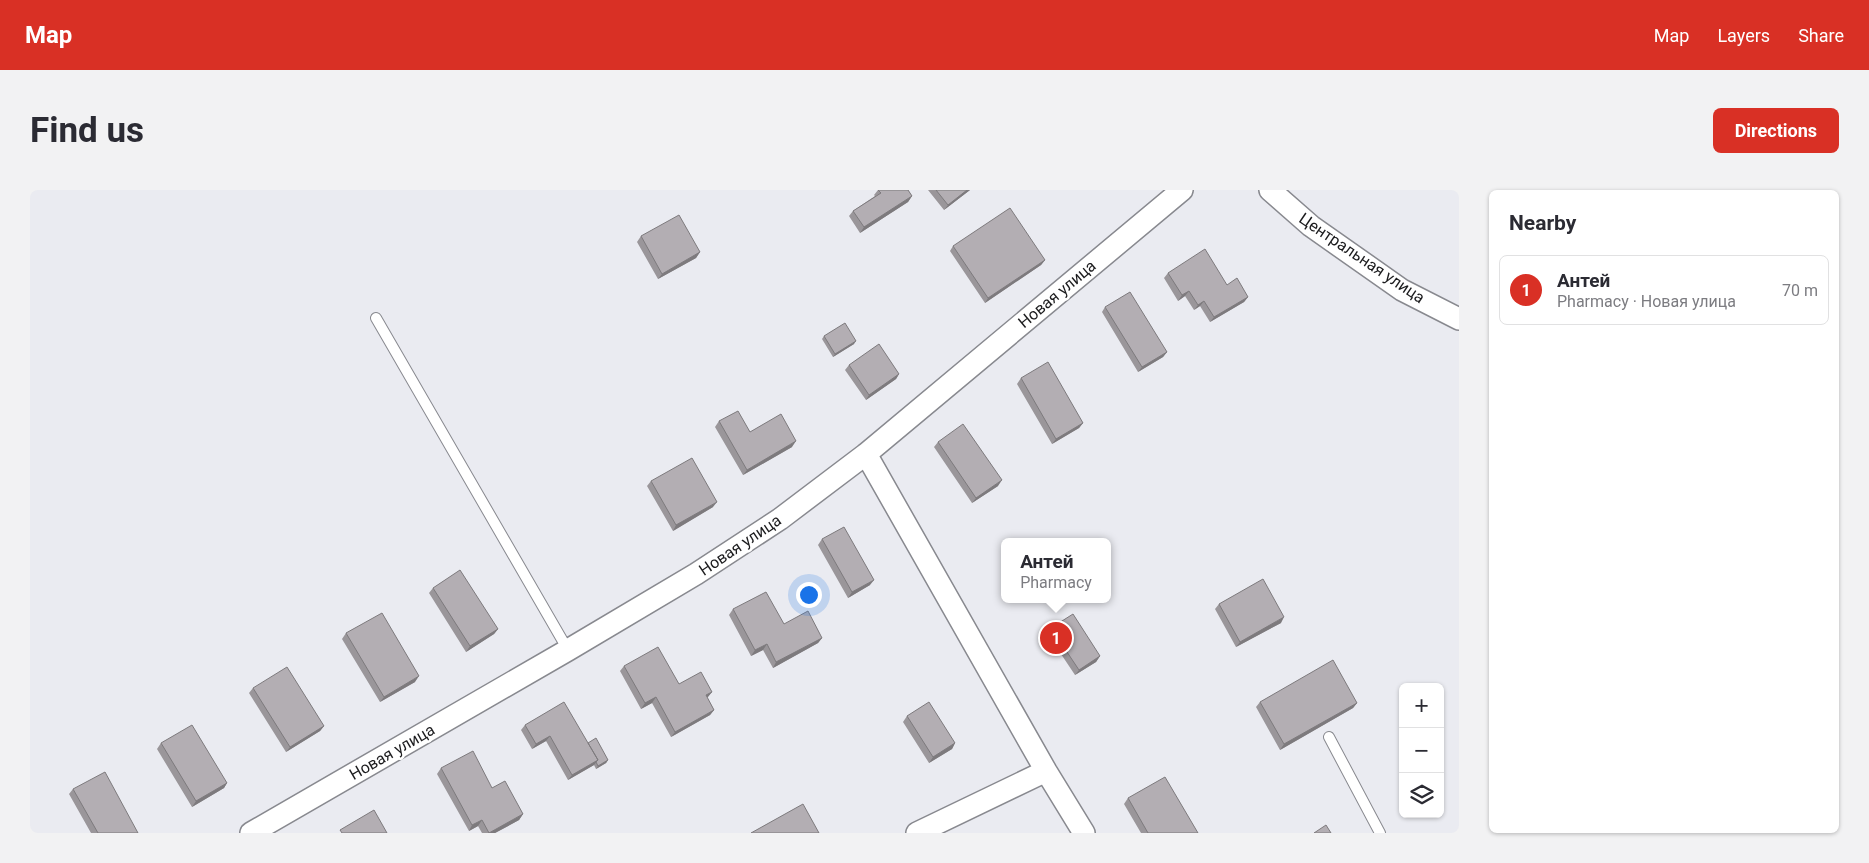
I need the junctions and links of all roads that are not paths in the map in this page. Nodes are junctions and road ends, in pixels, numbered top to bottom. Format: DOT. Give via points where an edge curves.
graph roads {
  1 [pos="1182,190"];
  2 [pos="1270,190"];
  3 [pos="376,318"];
  4 [pos="1459,319"];
  5 [pos="866,454"];
  6 [pos="568,650"];
  7 [pos="1329,737"];
  8 [pos="1046,771"];
  9 [pos="251,833"];
  10 [pos="917,833"];
  11 [pos="1084,833"];
  12 [pos="1380,833"];
  1 -- 5 [label="street, Новая улица"];
  2 -- 4 [label="street, Центральная улица" via="1311,226 1394,284"];
  3 -- 6 [label="lane"];
  5 -- 6 [label="street, Новая улица" via="742,544"];
  5 -- 8 [label="street"];
  6 -- 9 [label="street, Новая улица"];
  7 -- 12 [label="lane"];
  8 -- 10 [label="street"];
  8 -- 11 [label="street"];
}
